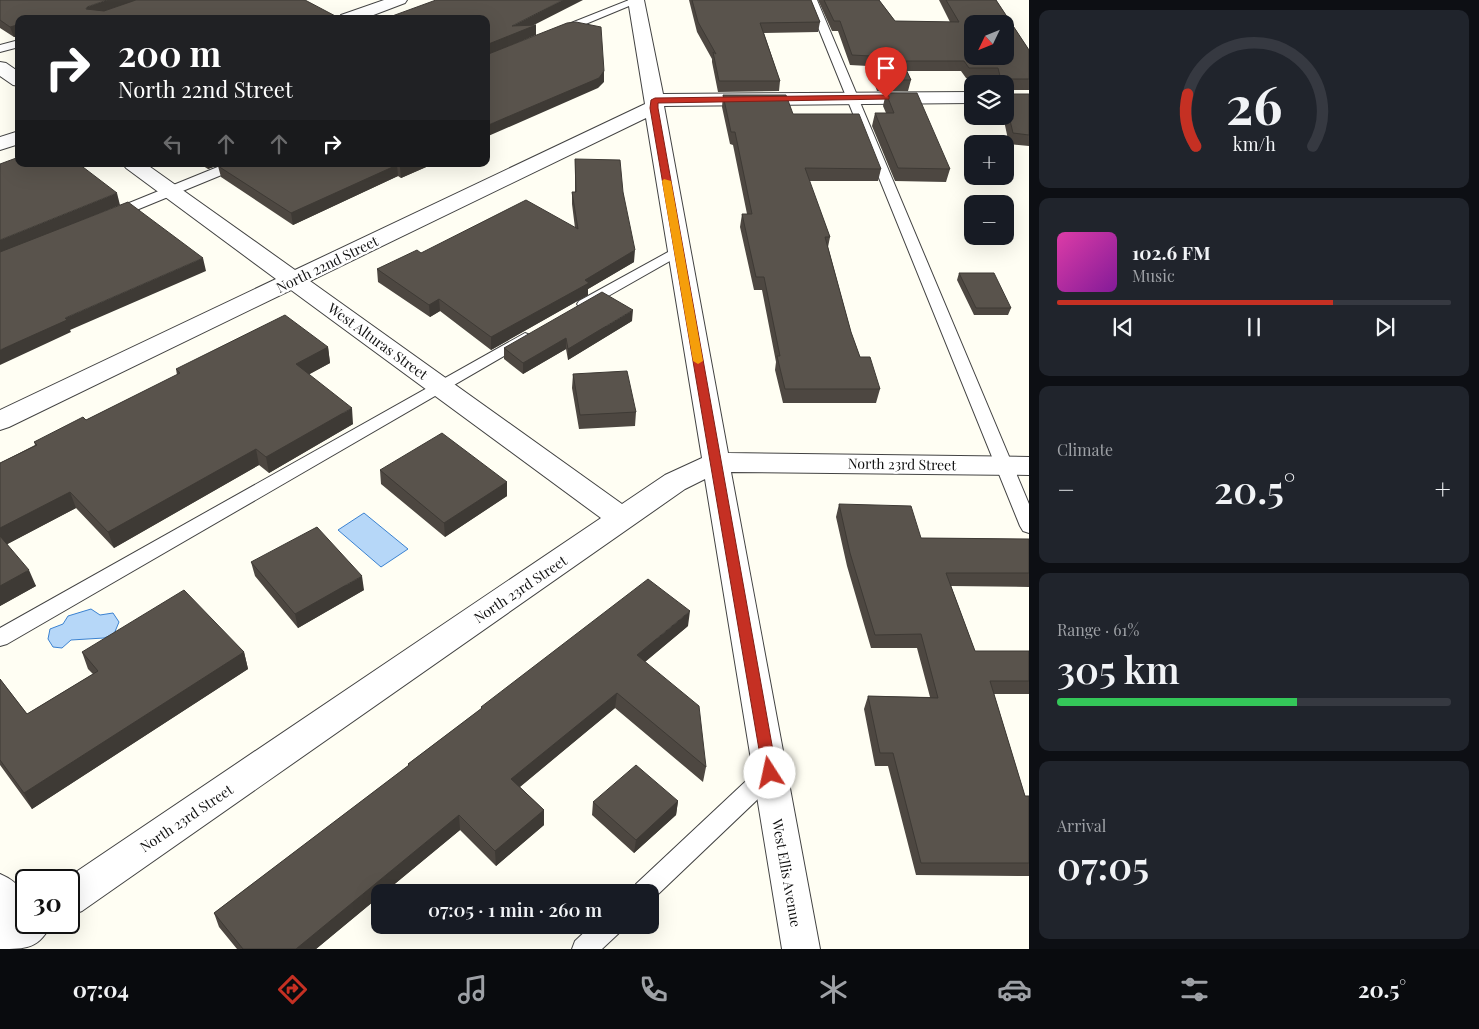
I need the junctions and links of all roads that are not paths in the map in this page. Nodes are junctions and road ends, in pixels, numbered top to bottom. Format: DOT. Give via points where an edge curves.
graph roads {
  1 [pos="361,0"];
  2 [pos="399,0"];
  3 [pos="636,0"];
  4 [pos="812,0"];
  5 [pos="377,8"];
  6 [pos="358,15"];
  7 [pos="551,35"];
  8 [pos="15,44"];
  9 [pos="0,49"];
  10 [pos="0,67"];
  11 [pos="15,78"];
  12 [pos="964,97"];
  13 [pos="852,98"];
  14 [pos="654,104"];
  15 [pos="15,138"];
  16 [pos="0,144"];
  17 [pos="138,167"];
  18 [pos="229,167"];
  19 [pos="171,191"];
  20 [pos="97,221"];
  21 [pos="679,250"];
  22 [pos="294,280"];
  23 [pos="573,310"];
  24 [pos="539,330"];
  25 [pos="441,386"];
  26 [pos="0,421"];
  27 [pos="716,462"];
  28 [pos="1016,466"];
  29 [pos="622,519"];
  30 [pos="1029,526"];
  31 [pos="0,638"];
  32 [pos="770,773"];
  33 [pos="652,884"];
  34 [pos="80,890"];
  35 [pos="0,892"];
  36 [pos="15,924"];
  37 [pos="600,934"];
  38 [pos="584,949"];
  39 [pos="800,949"];
  1 -- 5 [label="street"];
  2 -- 5 [label="street"];
  3 -- 7 [label="lane"];
  3 -- 14 [label="street, West Ellis Avenue"];
  4 -- 13 [label="lane"];
  5 -- 6 [label="street"];
  8 -- 9 [label="lane"];
  10 -- 11 [label="street"];
  12 -- 13 [label="street, North 22nd Street"];
  13 -- 14 [label="street, North 22nd Street"];
  13 -- 28 [label="lane"];
  14 -- 21 [label="street, West Ellis Avenue"];
  14 -- 22 [label="street, North 22nd Street"];
  15 -- 16 [label="street"];
  17 -- 19 [label="street, West Alturas Street"];
  18 -- 19 [label="lane"];
  19 -- 20 [label="lane"];
  19 -- 22 [label="street, West Alturas Street"];
  21 -- 23 [label="lane"];
  21 -- 27 [label="street, West Ellis Avenue"];
  22 -- 25 [label="street, West Alturas Street"];
  22 -- 26 [label="street, North 22nd Street"];
  24 -- 25 [label="lane"];
  25 -- 29 [label="street, West Alturas Street"];
  25 -- 31 [label="lane"];
  27 -- 28 [label="street, North 23rd Street"];
  27 -- 29 [label="street, North 23rd Street" via="675,482"];
  27 -- 32 [label="street, West Ellis Avenue"];
  28 -- 30 [label="lane"];
  29 -- 34 [label="street, North 23rd Street"];
  32 -- 33 [label="lane"];
  32 -- 39 [label="street, West Ellis Avenue"];
  35 -- 36 [label="street"];
  37 -- 38 [label="lane"];
}
